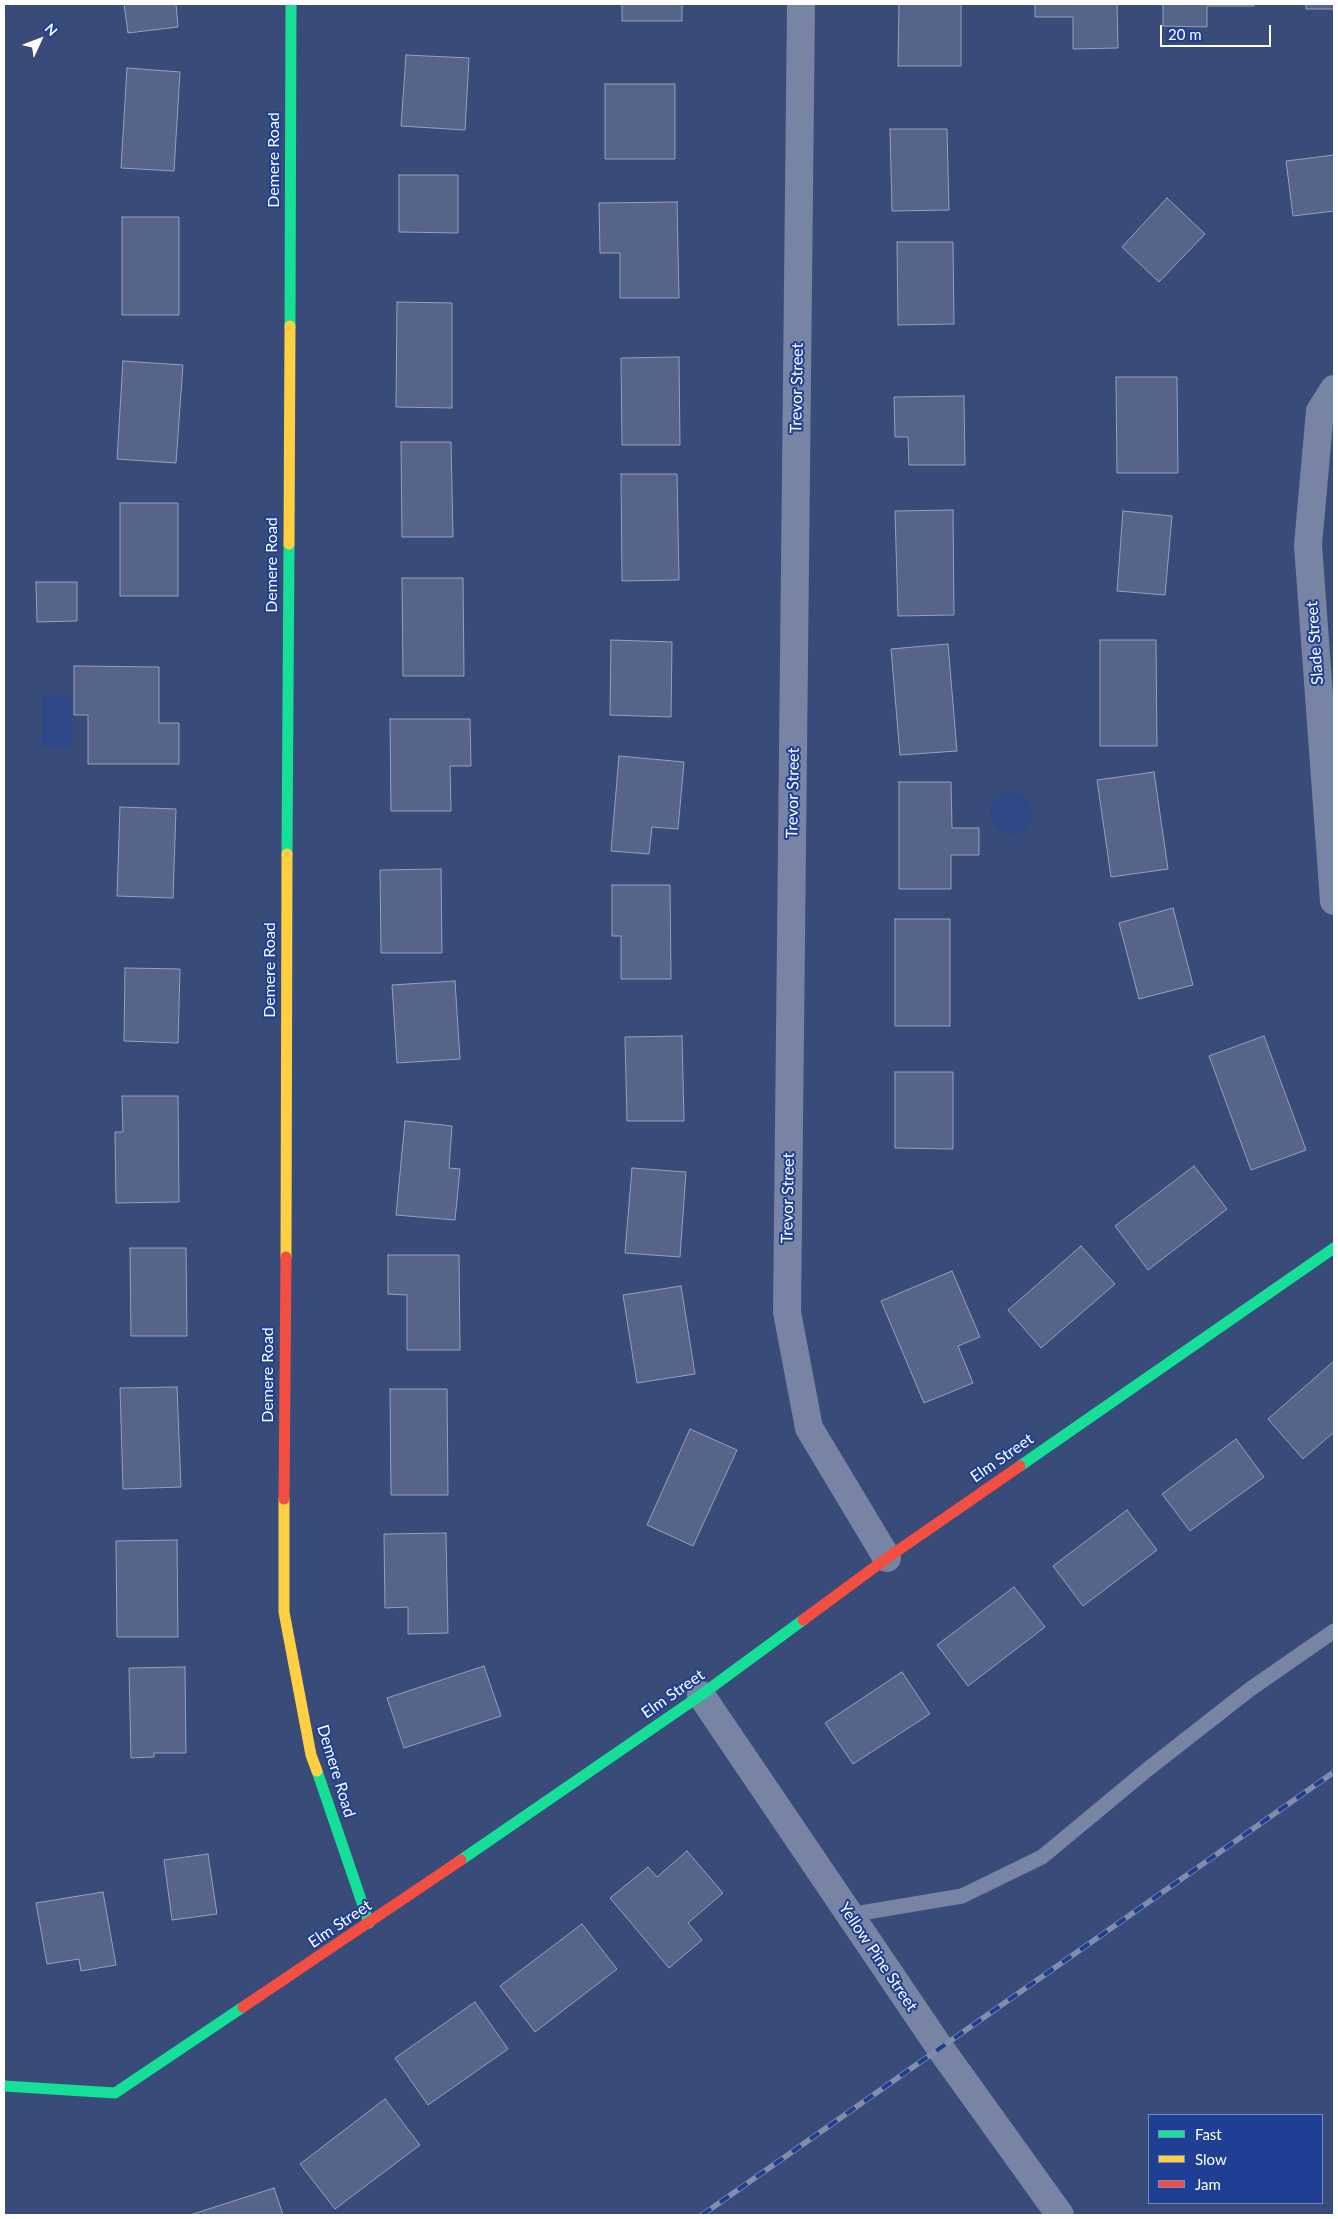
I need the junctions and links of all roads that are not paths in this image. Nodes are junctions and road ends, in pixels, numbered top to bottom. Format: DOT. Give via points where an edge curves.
graph roads {
  1 [pos="291,4"];
  2 [pos="801,4"];
  3 [pos="1334,389"];
  4 [pos="1334,901"];
  5 [pos="1334,1248"];
  6 [pos="887,1558"];
  7 [pos="1334,1632"];
  8 [pos="701,1695"];
  9 [pos="850,1916"];
  10 [pos="370,1923"];
  11 [pos="4,2086"];
  12 [pos="1060,2215"];
  1 -- 10 [label="street, Demere Road" via="284,1612 311,1755"];
  2 -- 6 [label="street, Trevor Street" via="787,1312 809,1428"];
  3 -- 4 [label="street, Slade Street" via="1320,411 1308,545"];
  5 -- 6 [label="street, Elm Street"];
  6 -- 8 [label="street, Elm Street"];
  7 -- 9 [label="lane" via="1242,1696 1042,1857 962,1896"];
  8 -- 9 [label="street, Yellow Pine Street"];
  8 -- 10 [label="street, Elm Street"];
  9 -- 12 [label="street, Yellow Pine Street"];
  10 -- 11 [label="street, Elm Street" via="115,2093"];
}
